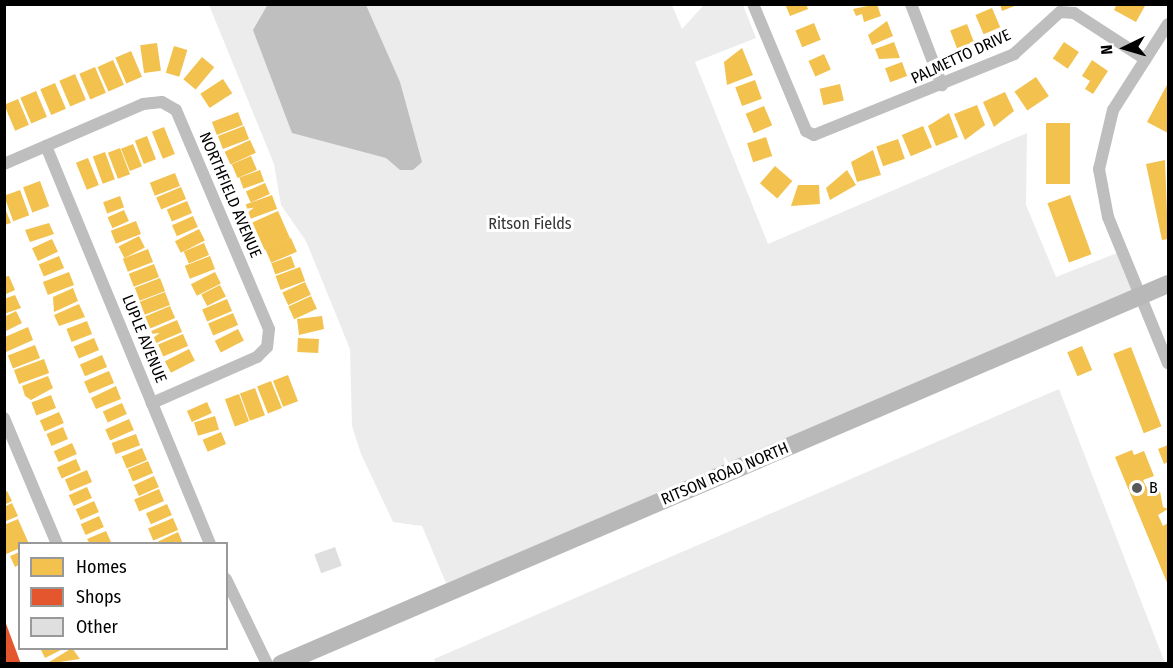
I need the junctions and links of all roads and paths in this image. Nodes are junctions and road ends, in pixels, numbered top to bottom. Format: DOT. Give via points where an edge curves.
graph roads {
  1 [pos="753,4"];
  2 [pos="911,4"];
  3 [pos="1168,24"];
  4 [pos="1145,59"];
  5 [pos="942,85"];
  6 [pos="46,146"];
  7 [pos="4,164"];
  8 [pos="1168,284"];
  9 [pos="1140,296"];
  10 [pos="1168,363"];
  11 [pos="152,403"];
  12 [pos="4,418"];
  13 [pos="57,542"];
  14 [pos="210,542"];
  15 [pos="228,583"];
  16 [pos="267,663"];
  17 [pos="281,663"];
  1 -- 5 [label="street, PALMETTO DRIVE" via="806,131 822,136"];
  2 -- 5 [label="street"];
  3 -- 4 [label="street"];
  4 -- 5 [label="street, PALMETTO DRIVE" via="1067,11 1054,16 1014,54"];
  4 -- 9 [label="street" via="1113,110 1099,169 1108,217"];
  6 -- 7 [label="street, NORTHFIELD AVENUE"];
  6 -- 11 [label="street, LUPLE AVENUE"];
  6 -- 11 [label="street, NORTHFIELD AVENUE" via="143,104 162,102 176,110 269,328 267,347 256,357"];
  8 -- 9 [label="main road, RITSON ROAD NORTH"];
  9 -- 10 [label="street"];
  9 -- 17 [label="main road, RITSON ROAD NORTH"];
  11 -- 14 [label="street, LUPLE AVENUE"];
  12 -- 13 [label="street"];
  15 -- 16 [label="street"];
}
